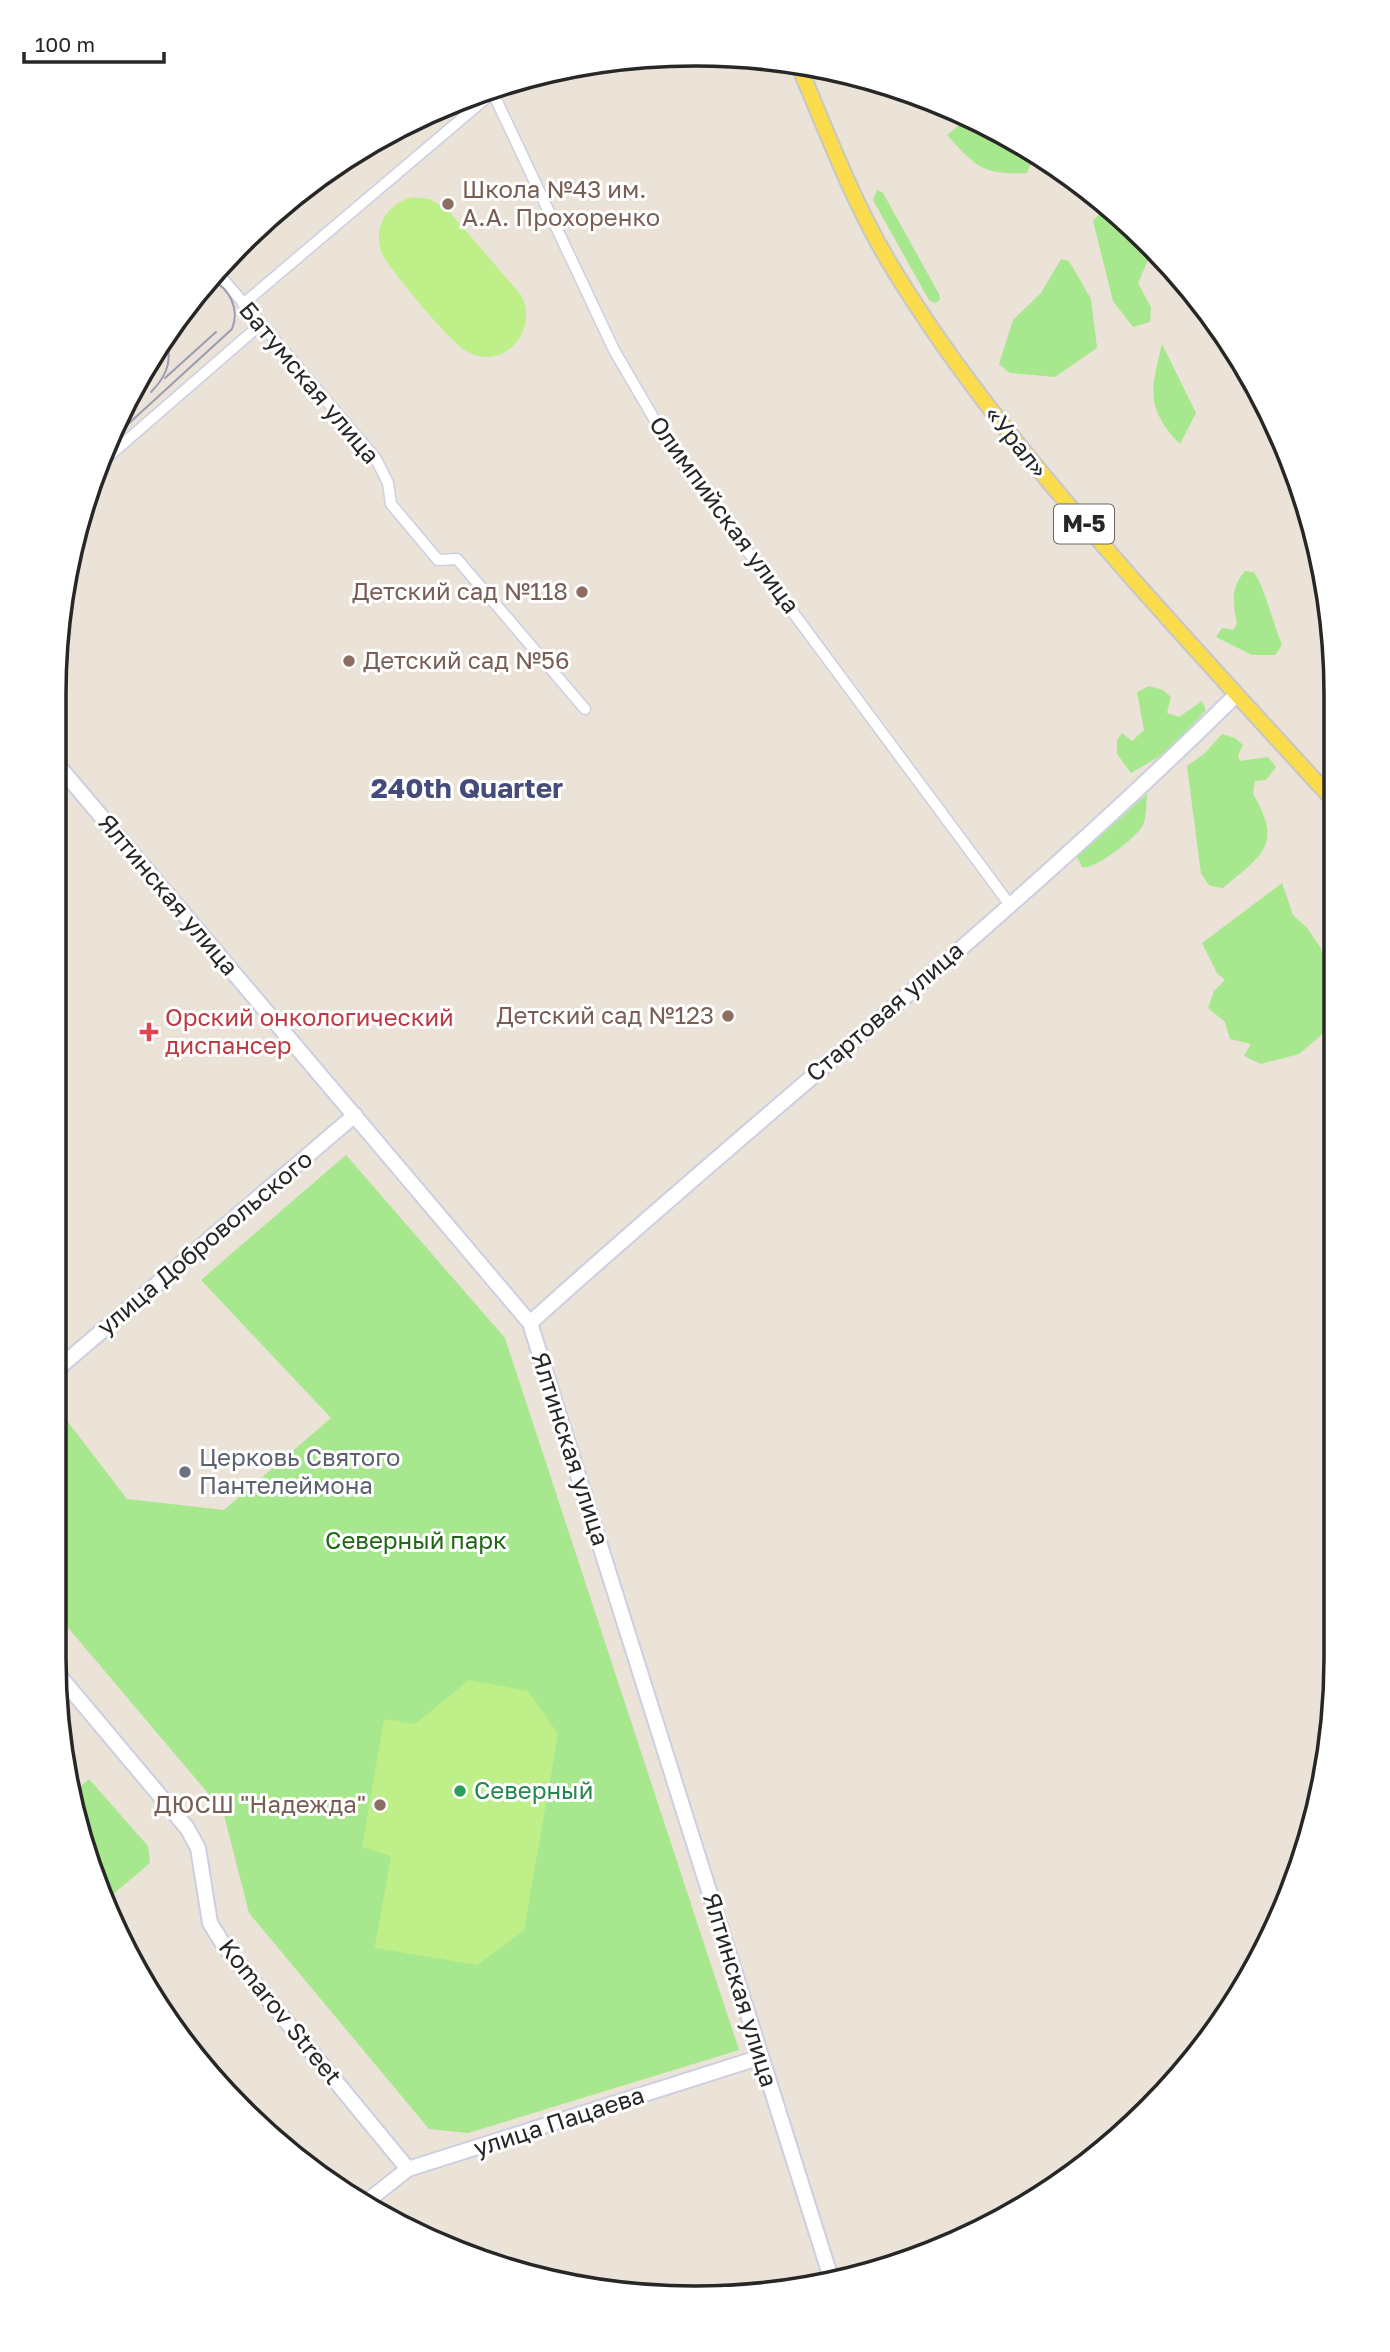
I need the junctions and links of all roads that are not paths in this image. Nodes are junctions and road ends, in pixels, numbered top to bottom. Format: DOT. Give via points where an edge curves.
graph roads {
  1 [pos="803,76"];
  2 [pos="499,98"];
  3 [pos="480,105"];
  4 [pos="223,280"];
  5 [pos="243,304"];
  6 [pos="260,325"];
  7 [pos="116,450"];
  8 [pos="1236,695"];
  9 [pos="585,709"];
  10 [pos="66,776"];
  11 [pos="1324,790"];
  12 [pos="1010,905"];
  13 [pos="355,1115"];
  14 [pos="530,1323"];
  15 [pos="66,1362"];
  16 [pos="67,1685"];
  17 [pos="761,2057"];
  18 [pos="408,2169"];
  19 [pos="373,2196"];
  20 [pos="830,2270"];
  1 -- 8 [label="main road, «Урал» / М-5" via="888,260 943,345 1053,488"];
  2 -- 12 [label="street, Олимпийская улица" via="614,350 671,448"];
  3 -- 5 [label="street"];
  4 -- 5 [label="street, Батумская улица"];
  5 -- 6 [label="street, Батумская улица"];
  6 -- 7 [label="street"];
  6 -- 9 [label="street, Батумская улица" via="376,458 388,483 391,504 417,537 438,560 457,559"];
  8 -- 11 [label="main road, «Урал» / М-5"];
  8 -- 12 [label="main road, Стартовая улица" via="1138,791"];
  10 -- 13 [label="main road, Ялтинская улица"];
  12 -- 14 [label="main road, Стартовая улица"];
  13 -- 14 [label="main road, Ялтинская улица"];
  13 -- 15 [label="main road, улица Добровольского"];
  14 -- 17 [label="main road, Ялтинская улица"];
  16 -- 18 [label="main road, Komarov Street" via="187,1828 198,1848 210,1923 225,1947"];
  17 -- 18 [label="main road, улица Пацаева"];
  17 -- 20 [label="main road, Ялтинская улица"];
  18 -- 19 [label="main road, улица Пацаева"];
}
